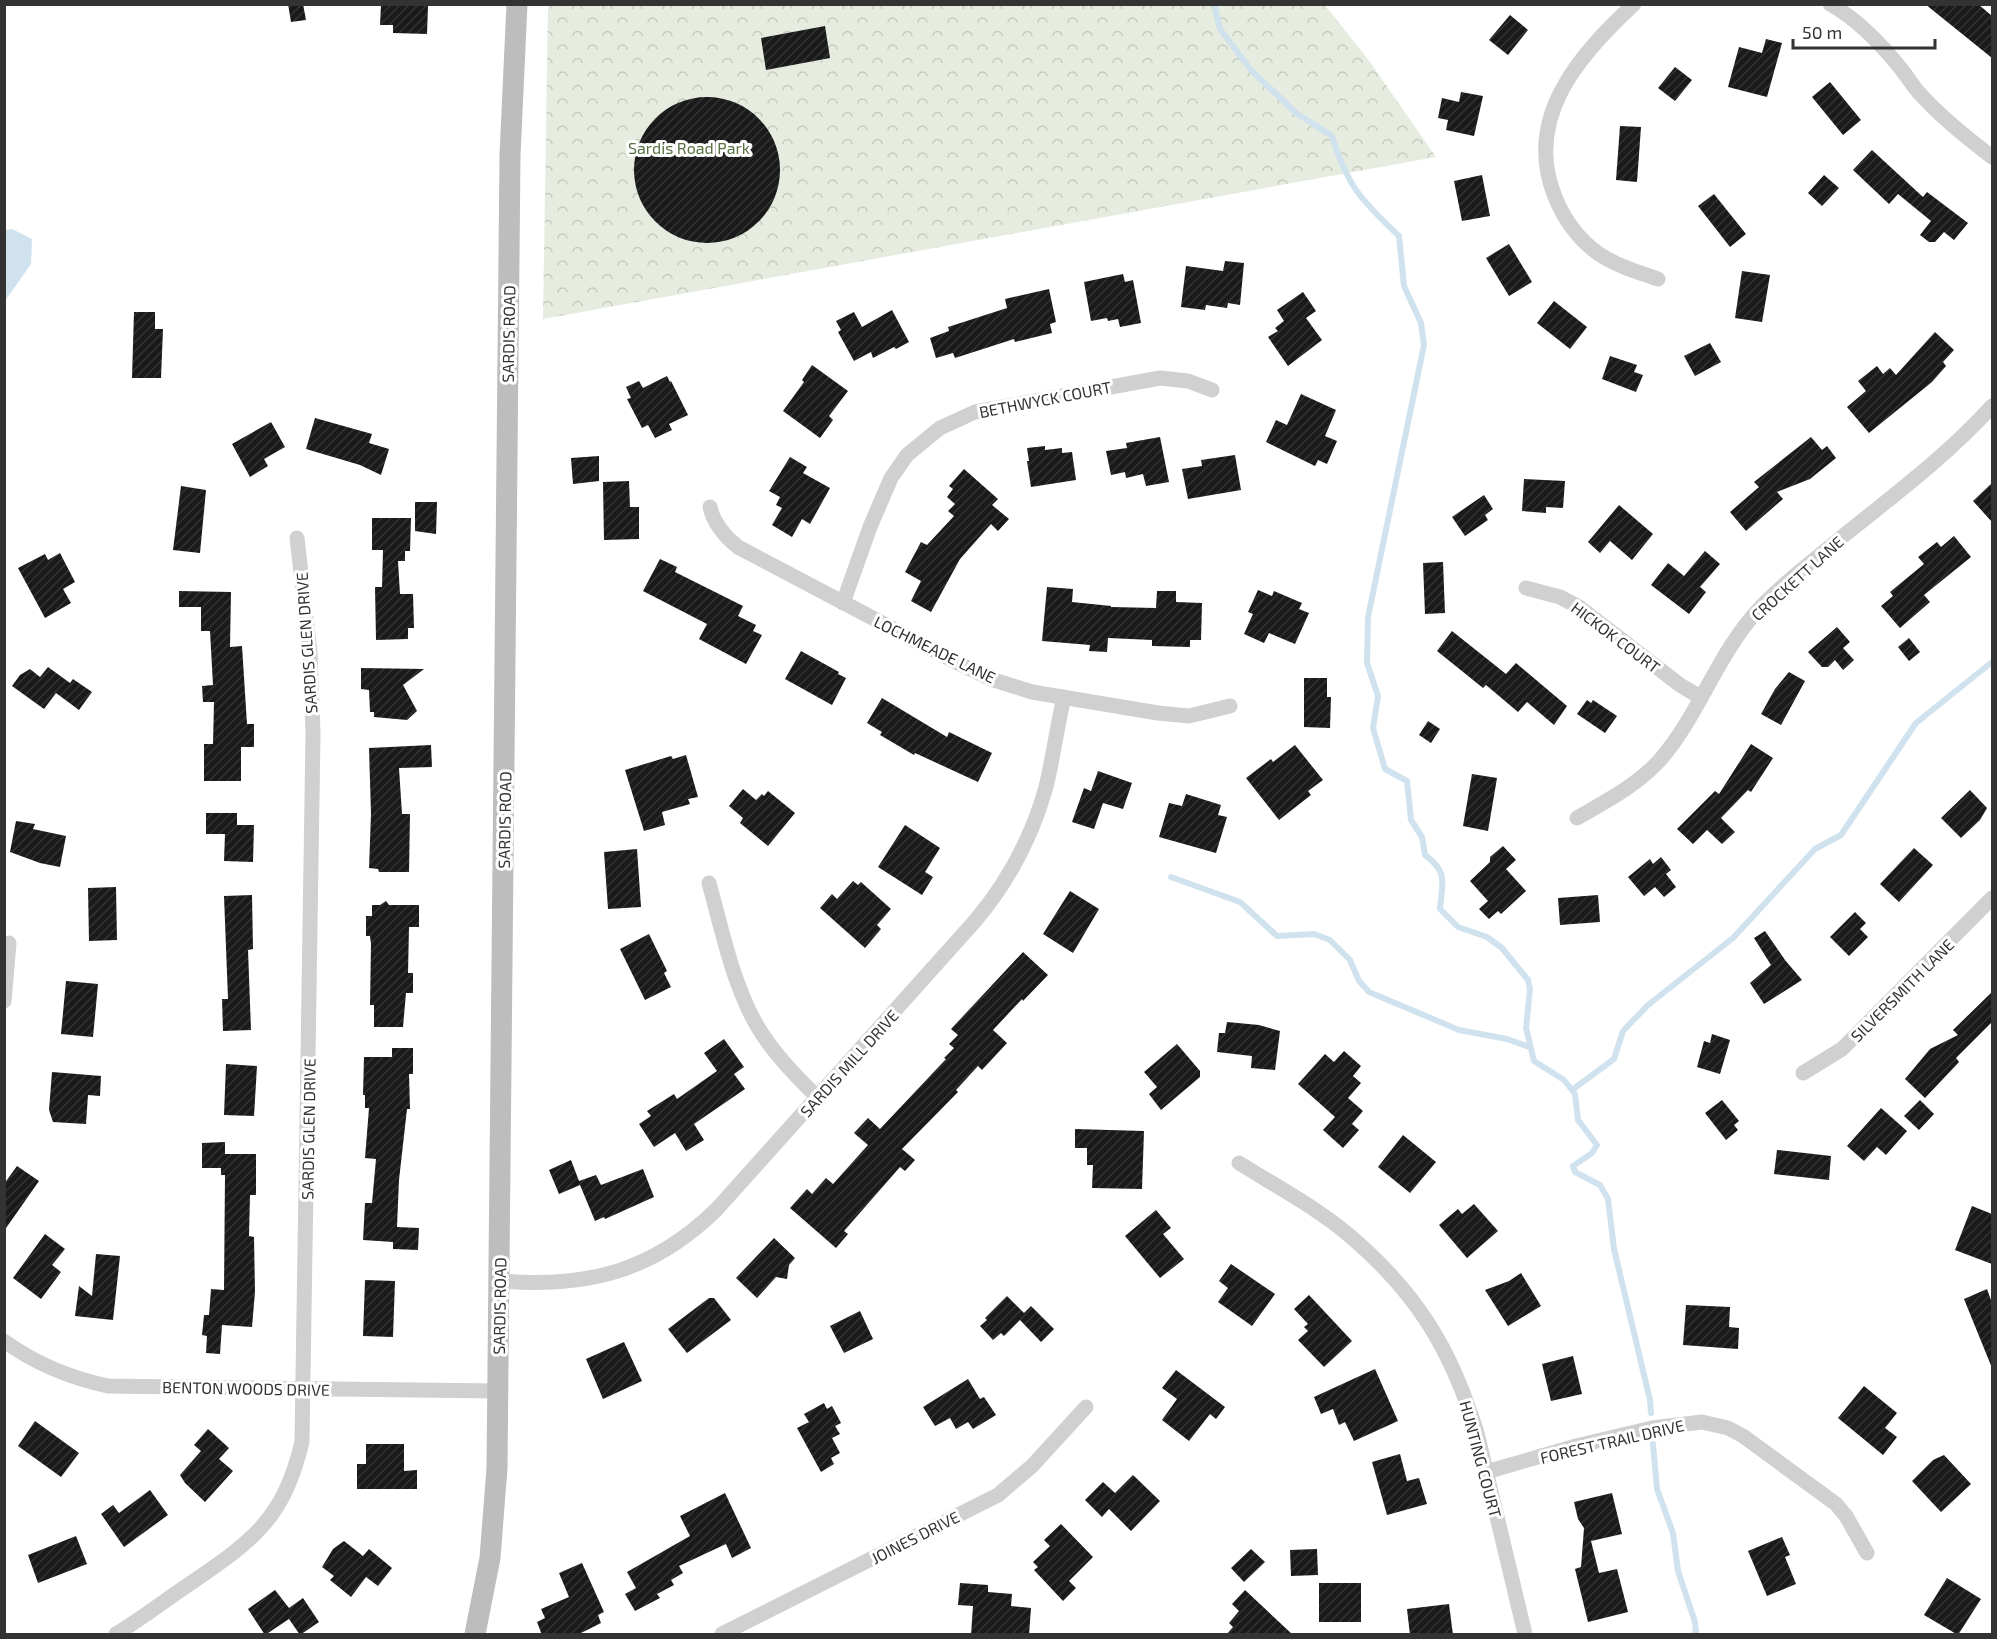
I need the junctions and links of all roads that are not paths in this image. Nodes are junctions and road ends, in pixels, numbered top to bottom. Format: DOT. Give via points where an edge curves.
graph roads {
  1 [pos="517,4"];
  2 [pos="1634,4"];
  3 [pos="1830,4"];
  4 [pos="1992,157"];
  5 [pos="1658,279"];
  6 [pos="1212,390"];
  7 [pos="1992,406"];
  8 [pos="710,507"];
  9 [pos="297,538"];
  10 [pos="1526,588"];
  11 [pos="843,603"];
  12 [pos="1065,697"];
  13 [pos="1700,698"];
  14 [pos="1230,706"];
  15 [pos="1577,818"];
  16 [pos="709,883"];
  17 [pos="1992,898"];
  18 [pos="9,943"];
  19 [pos="4,1001"];
  20 [pos="1803,1073"];
  21 [pos="818,1098"];
  22 [pos="1239,1163"];
  23 [pos="500,1281"];
  24 [pos="4,1341"];
  25 [pos="304,1389"];
  26 [pos="497,1391"];
  27 [pos="1086,1407"];
  28 [pos="1486,1472"];
  29 [pos="1867,1553"];
  30 [pos="116,1635"];
  31 [pos="474,1635"];
  32 [pos="722,1635"];
  33 [pos="1525,1635"];
  1 -- 23 [label="main road, SARDIS ROAD" via="510,155"];
  2 -- 5 [label="street" via="1563,85 1549,121 1545,157 1561,211 1579,237 1600,254"];
  3 -- 4 [label="street" via="1869,33 1919,94"];
  6 -- 11 [label="street, BETHWYCK COURT" via="1188,381 1160,378 975,412 940,428 907,455 891,478"];
  7 -- 13 [label="street, CROCKETT LANE" via="1953,446 1760,608 1745,625"];
  8 -- 11 [label="street, LOCHMEADE LANE" via="724,533 738,547"];
  9 -- 25 [label="street, SARDIS GLEN DRIVE" via="310,652 313,734"];
  10 -- 13 [label="street, HICKOK COURT" via="1560,597 1579,607"];
  11 -- 12 [label="street, LOCHMEADE LANE" via="991,679"];
  12 -- 14 [label="street, LOCHMEADE LANE" via="1189,716"];
  12 -- 21 [label="street, SARDIS MILL DRIVE" via="1046,788 1005,882"];
  13 -- 15 [label="street, CROCKETT LANE" via="1669,748 1639,780"];
  16 -- 21 [label="street" via="737,979 756,1024 782,1061"];
  17 -- 20 [label="street, SILVERSMITH LANE" via="1842,1049"];
  18 -- 19 [label="street"];
  21 -- 23 [label="street, SARDIS MILL DRIVE" via="716,1210 677,1244 632,1268 598,1277 565,1282"];
  22 -- 28 [label="street, HUNTING COURT" via="1349,1236 1385,1268 1428,1321 1467,1401"];
  23 -- 26 [label="main road, SARDIS ROAD"];
  24 -- 25 [label="street, BENTON WOODS DRIVE" via="44,1365 108,1386"];
  25 -- 26 [label="street, BENTON WOODS DRIVE"];
  25 -- 30 [label="street, SARDIS GLEN DRIVE" via="297,1464 269,1519 239,1550"];
  26 -- 31 [label="main road, SARDIS ROAD" via="490,1558"];
  27 -- 32 [label="street, JOINES DRIVE" via="1032,1466 998,1495"];
  28 -- 29 [label="street, FOREST TRAIL DRIVE" via="1652,1428 1682,1423 1716,1424 1743,1436 1836,1504"];
  28 -- 33 [label="street, HUNTING COURT"];
}
